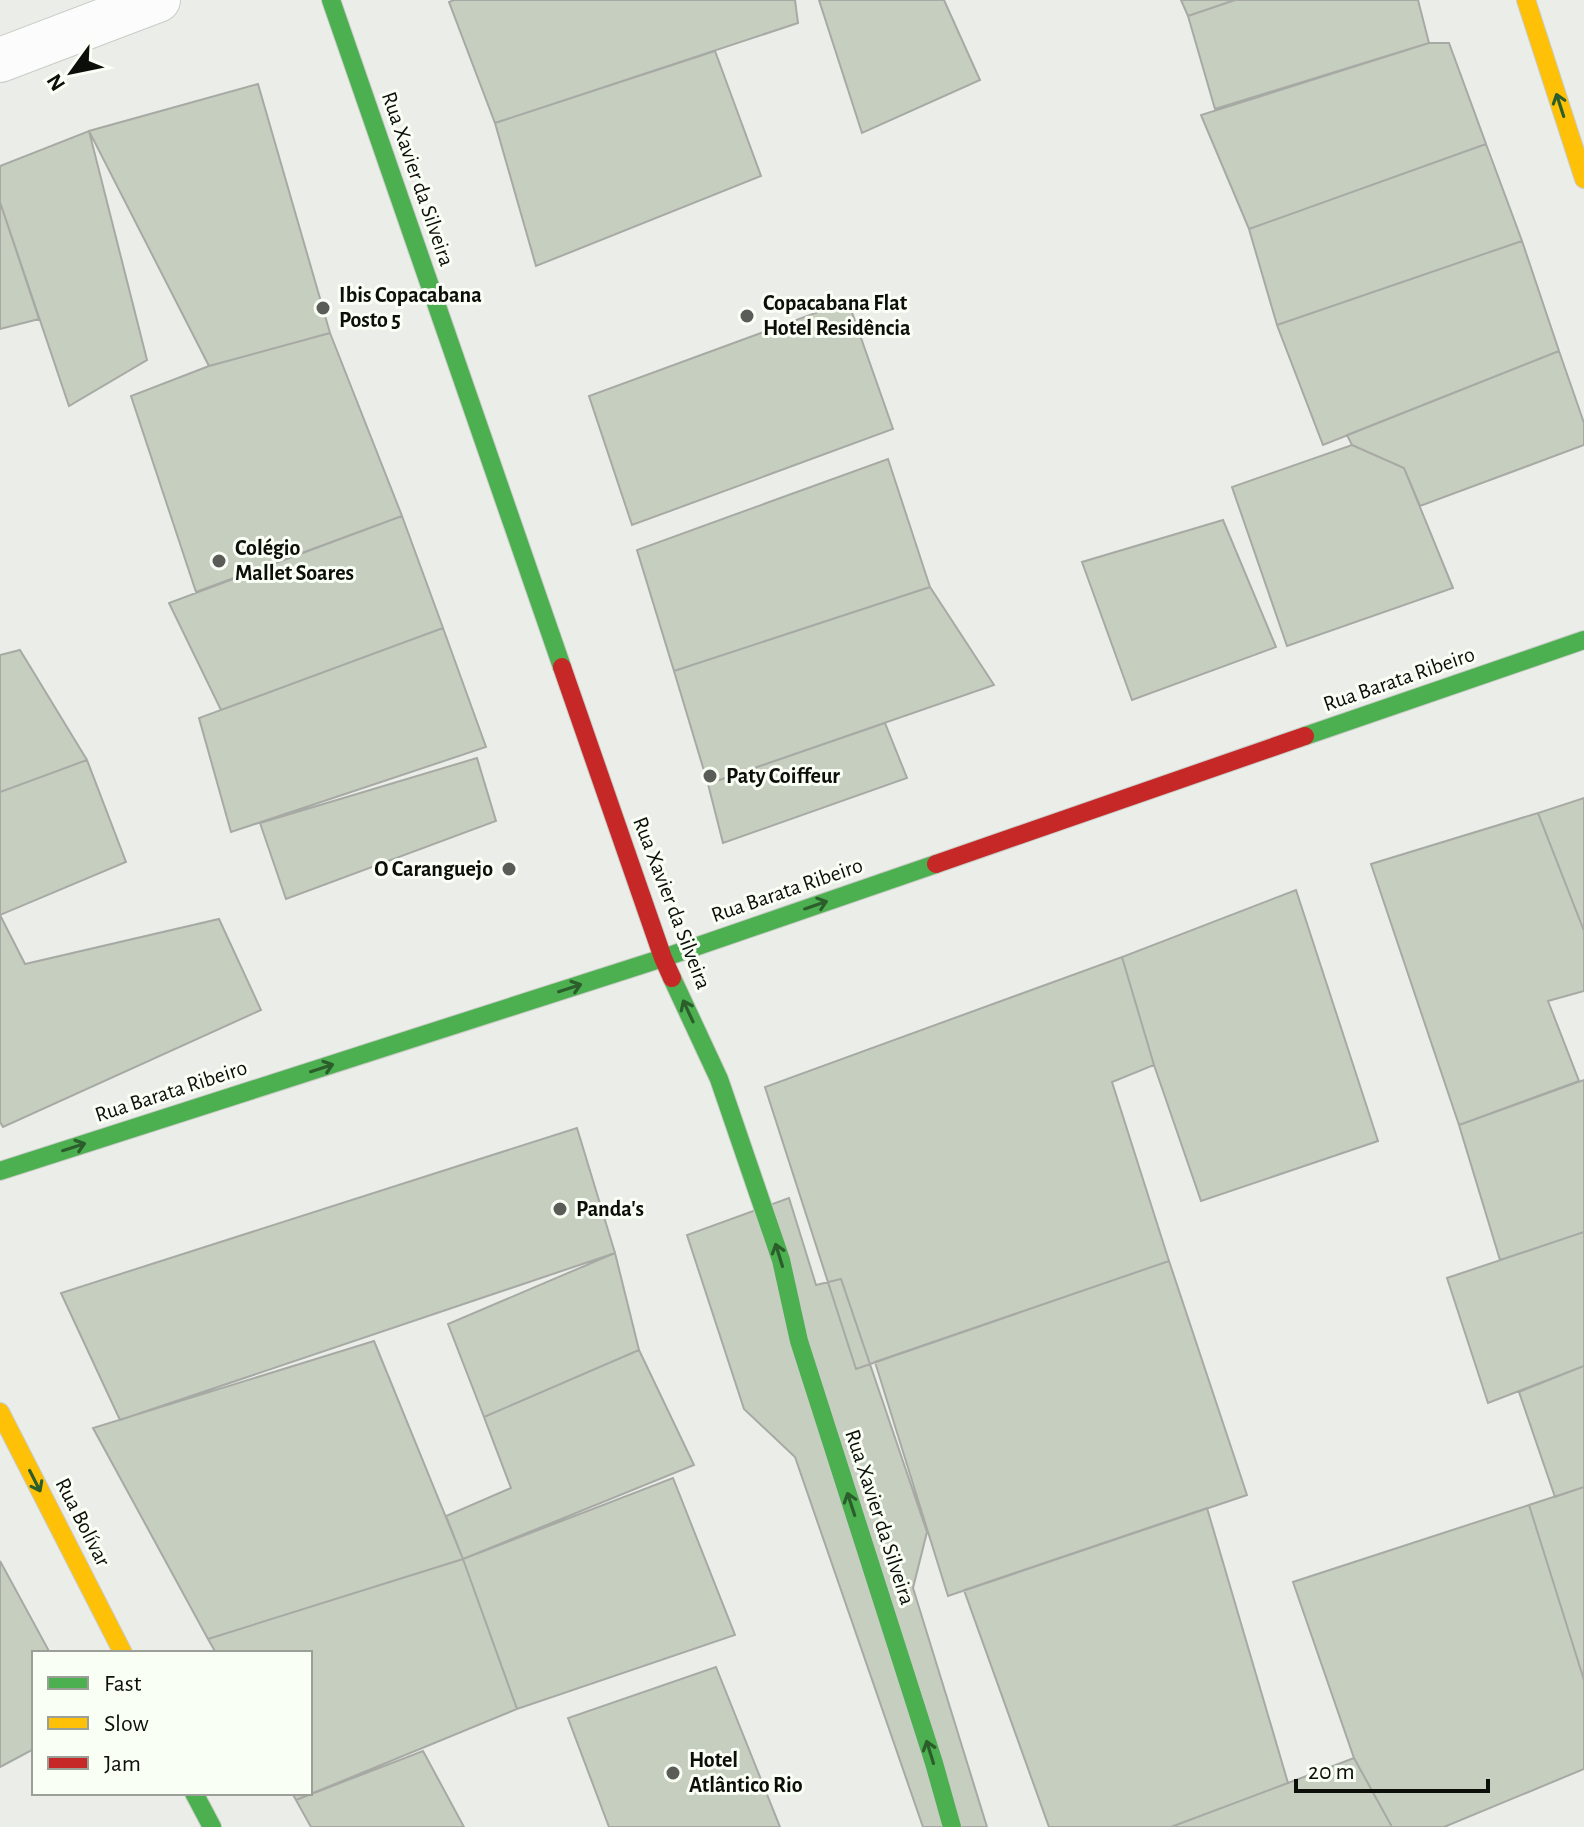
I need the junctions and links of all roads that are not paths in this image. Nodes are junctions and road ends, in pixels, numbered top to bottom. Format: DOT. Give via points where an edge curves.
graph roads {
  1 [pos="158,0"];
  2 [pos="331,0"];
  3 [pos="1526,0"];
  4 [pos="0,60"];
  5 [pos="1584,179"];
  6 [pos="1584,640"];
  7 [pos="663,958"];
  8 [pos="0,1171"];
  9 [pos="0,1412"];
  10 [pos="122,1651"];
  11 [pos="195,1795"];
  12 [pos="212,1827"];
  13 [pos="952,1827"];
  1 -- 4 [label="street"];
  2 -- 7 [label="main road, Rua Xavier da Silveira"];
  5 -- 3 [label="main road, one-way"];
  7 -- 6 [label="main road, Rua Barata Ribeiro, one-way"];
  8 -- 7 [label="main road, Rua Barata Ribeiro, one-way"];
  13 -- 7 [label="main road, Rua Xavier da Silveira, one-way" via="799,1341 781,1260 719,1079"];
  9 -- 10 [label="main road, Rua Bolívar, one-way"];
  11 -- 12 [label="main road"];
}
